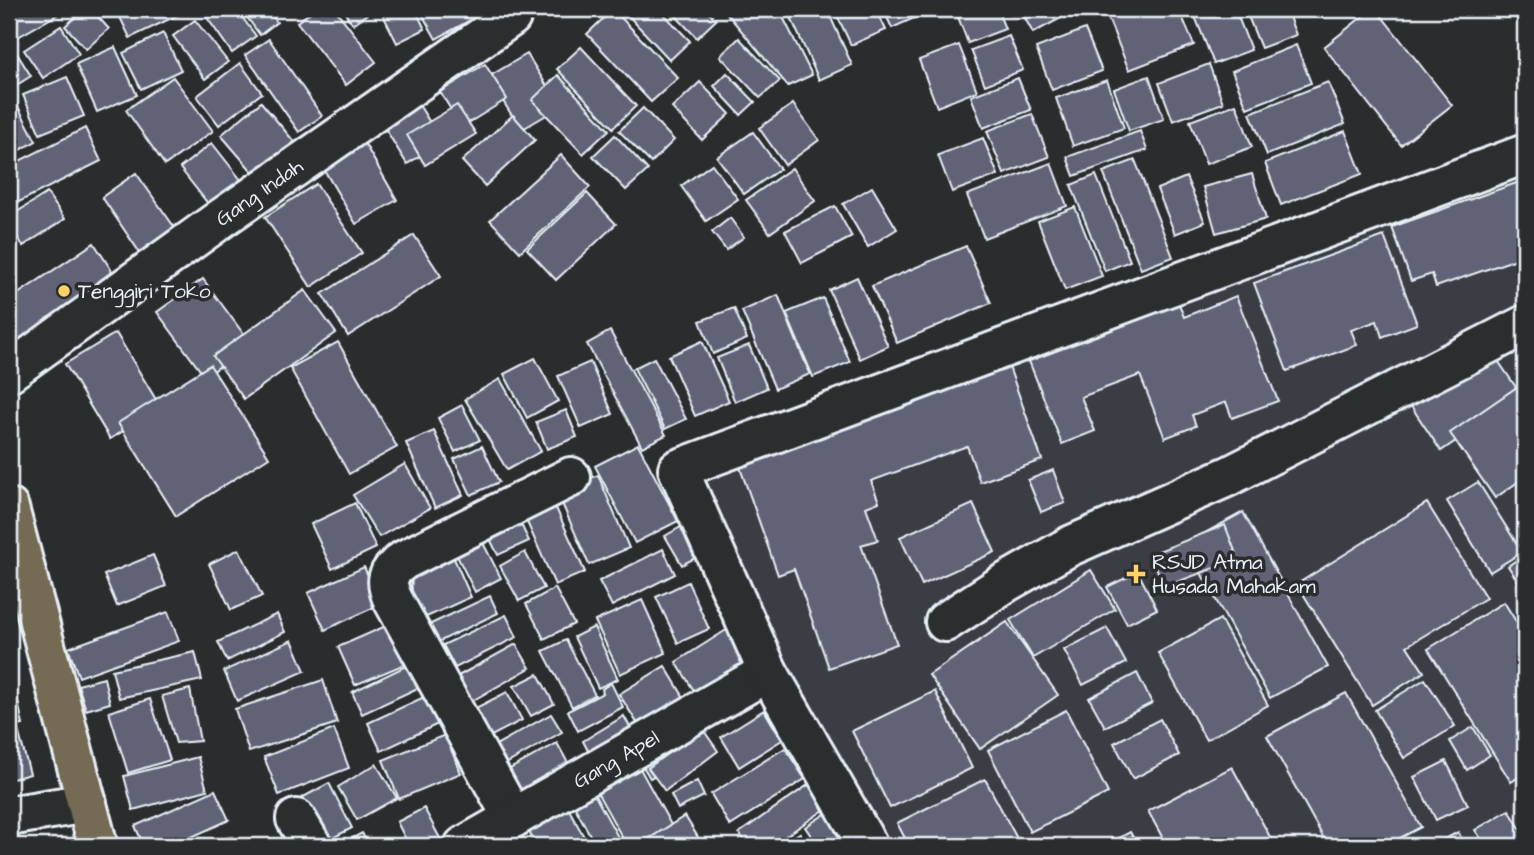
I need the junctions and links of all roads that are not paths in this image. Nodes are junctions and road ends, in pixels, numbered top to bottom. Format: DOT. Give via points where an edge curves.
graph roads {
  1 [pos="511,18"];
  2 [pos="1525,154"];
  3 [pos="1525,325"];
  4 [pos="9,372"];
  5 [pos="572,477"];
  6 [pos="9,508"];
  7 [pos="945,622"];
  8 [pos="768,672"];
  9 [pos="87,803"];
  10 [pos="9,816"];
  11 [pos="513,818"];
  12 [pos="98,846"];
  13 [pos="464,846"];
  14 [pos="868,846"];
  1 -- 4 [label="street, Gang Indah"];
  2 -- 8 [label="street" via="678,469"];
  3 -- 7 [label="street" via="1229,476 1070,546"];
  5 -- 11 [label="street" via="404,560 386,579 393,600"];
  6 -- 9 [label="main road"];
  8 -- 11 [label="street, Gang Apel"];
  8 -- 14 [label="street"];
  9 -- 10 [label="street"];
  9 -- 12 [label="main road"];
  11 -- 13 [label="street, Gang Apel"];
}
